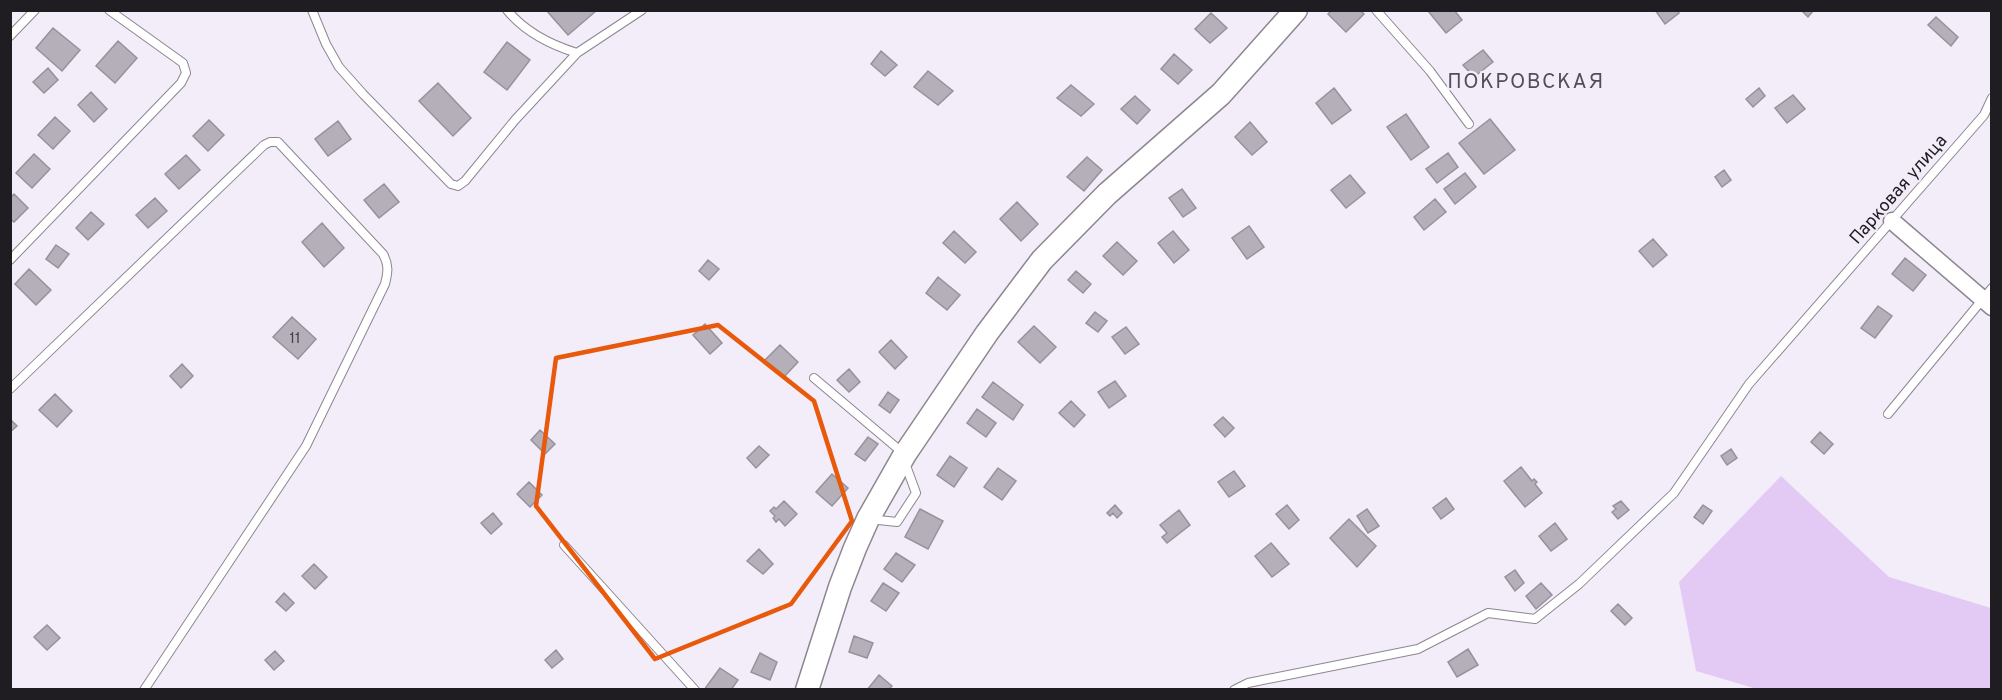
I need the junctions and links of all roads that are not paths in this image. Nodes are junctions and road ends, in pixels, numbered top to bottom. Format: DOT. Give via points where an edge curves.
graph roads {
  1 [pos="35,10"];
  2 [pos="109,10"];
  3 [pos="312,10"];
  4 [pos="507,10"];
  5 [pos="642,10"];
  6 [pos="1296,10"];
  7 [pos="1376,10"];
  8 [pos="10,36"];
  9 [pos="577,53"];
  10 [pos="1992,98"];
  11 [pos="1468,124"];
  12 [pos="1892,222"];
  13 [pos="10,260"];
  14 [pos="1988,298"];
  15 [pos="814,378"];
  16 [pos="10,389"];
  17 [pos="1888,414"];
  18 [pos="904,455"];
  19 [pos="564,545"];
  20 [pos="144,690"];
  21 [pos="695,690"];
  22 [pos="807,690"];
  23 [pos="1234,690"];
  1 -- 8 [label="lane"];
  2 -- 13 [label="lane" via="183,63 186,73 181,83"];
  3 -- 9 [label="lane" via="339,67 458,186"];
  4 -- 9 [label="lane" via="518,23 555,46"];
  5 -- 9 [label="lane"];
  6 -- 18 [label="main road" via="1221,94 1107,194 1042,261 987,333"];
  7 -- 11 [label="lane" via="1430,71"];
  10 -- 12 [label="lane, Парковая улица" via="1984,115"];
  12 -- 14 [label="street"];
  12 -- 23 [label="lane, Парковая улица" via="1749,384 1674,494 1579,584 1535,619 1488,613 1418,649"];
  14 -- 17 [label="lane"];
  15 -- 18 [label="lane"];
  16 -- 20 [label="lane" via="270,142 278,142 387,261 385,284 306,447"];
  18 -- 22 [label="main road" via="855,548"];
  19 -- 21 [label="lane"];
}
